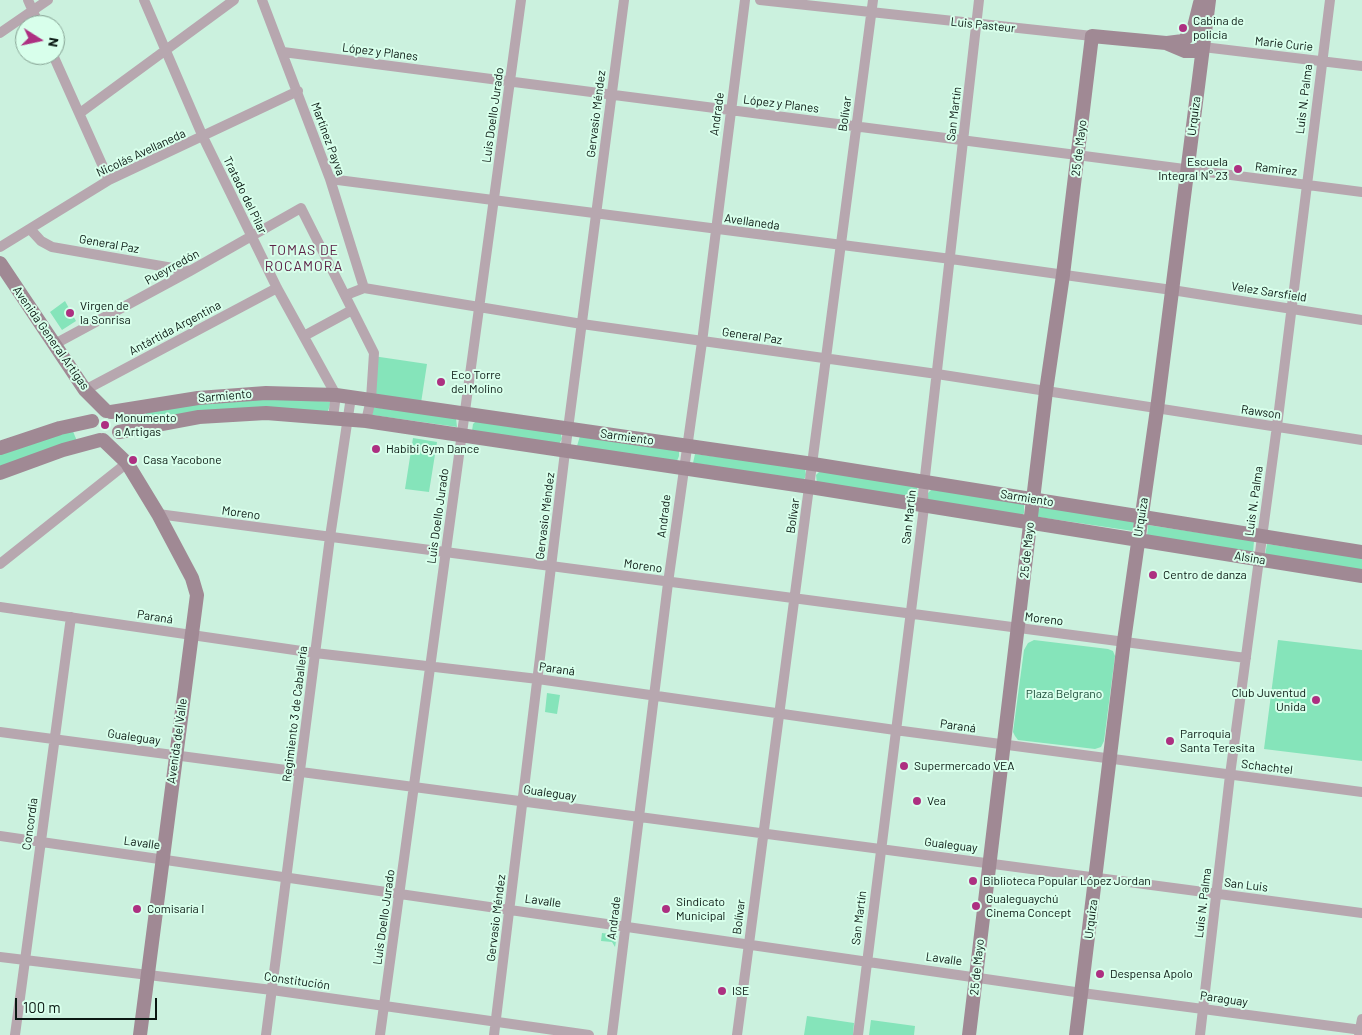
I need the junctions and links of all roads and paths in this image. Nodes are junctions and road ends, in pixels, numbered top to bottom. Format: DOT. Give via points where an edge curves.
graph roads {
  1 [pos="28,0"];
  2 [pos="48,0"];
  3 [pos="144,0"];
  4 [pos="234,0"];
  5 [pos="262,0"];
  6 [pos="521,0"];
  7 [pos="624,0"];
  8 [pos="744,0"];
  9 [pos="760,0"];
  10 [pos="873,0"];
  11 [pos="979,0"];
  12 [pos="1200,0"];
  13 [pos="1209,0"];
  14 [pos="1330,0"];
  15 [pos="33,11"];
  16 [pos="871,13"];
  17 [pos="35,15"];
  18 [pos="976,25"];
  19 [pos="0,33"];
  20 [pos="1092,36"];
  21 [pos="1166,43"];
  22 [pos="1203,47"];
  23 [pos="165,50"];
  24 [pos="283,52"];
  25 [pos="1322,60"];
  26 [pos="58,65"];
  27 [pos="1362,66"];
  28 [pos="510,82"];
  29 [pos="298,91"];
  30 [pos="612,95"];
  31 [pos="730,110"];
  32 [pos="80,113"];
  33 [pos="856,126"];
  34 [pos="203,137"];
  35 [pos="963,140"];
  36 [pos="1078,156"];
  37 [pos="1187,170"];
  38 [pos="330,179"];
  39 [pos="109,180"];
  40 [pos="1307,185"];
  41 [pos="1362,192"];
  42 [pos="494,201"];
  43 [pos="596,214"];
  44 [pos="30,229"];
  45 [pos="714,230"];
  46 [pos="251,235"];
  47 [pos="840,246"];
  48 [pos="0,247"];
  49 [pos="951,259"];
  50 [pos="0,263"];
  51 [pos="190,272"];
  52 [pos="1063,276"];
  53 [pos="277,288"];
  54 [pos="364,288"];
  55 [pos="1172,290"];
  56 [pos="346,295"];
  57 [pos="480,308"];
  58 [pos="1291,309"];
  59 [pos="352,310"];
  60 [pos="1362,320"];
  61 [pos="582,324"];
  62 [pos="304,336"];
  63 [pos="702,342"];
  64 [pos="53,345"];
  65 [pos="826,359"];
  66 [pos="938,374"];
  67 [pos="85,390"];
  68 [pos="1046,391"];
  69 [pos="336,394"];
  70 [pos="351,397"];
  71 [pos="371,399"];
  72 [pos="1157,409"];
  73 [pos="108,411"];
  74 [pos="465,413"];
  75 [pos="334,417"];
  76 [pos="348,419"];
  77 [pos="92,420"];
  78 [pos="366,421"];
  79 [pos="1277,426"];
  80 [pos="568,429"];
  81 [pos="119,432"];
  82 [pos="462,434"];
  83 [pos="102,440"];
  84 [pos="1362,440"];
  85 [pos="686,446"];
  86 [pos="0,448"];
  87 [pos="565,452"];
  88 [pos="127,464"];
  89 [pos="812,464"];
  90 [pos="683,469"];
  91 [pos="7,470"];
  92 [pos="925,482"];
  93 [pos="810,487"];
  94 [pos="1033,500"];
  95 [pos="924,507"];
  96 [pos="158,514"];
  97 [pos="1141,516"];
  98 [pos="1030,523"];
  99 [pos="1262,536"];
  100 [pos="330,537"];
  101 [pos="1137,540"];
  102 [pos="444,552"];
  103 [pos="1362,552"];
  104 [pos="1258,559"];
  105 [pos="0,564"];
  106 [pos="551,566"];
  107 [pos="1362,576"];
  108 [pos="668,583"];
  109 [pos="794,598"];
  110 [pos="0,606"];
  111 [pos="909,614"];
  112 [pos="71,617"];
  113 [pos="1019,628"];
  114 [pos="192,636"];
  115 [pos="1124,641"];
  116 [pos="315,653"];
  117 [pos="1246,658"];
  118 [pos="432,666"];
  119 [pos="538,679"];
  120 [pos="654,696"];
  121 [pos="779,714"];
  122 [pos="895,730"];
  123 [pos="0,732"];
  124 [pos="54,739"];
  125 [pos="1005,745"];
  126 [pos="176,755"];
  127 [pos="1110,758"];
  128 [pos="300,772"];
  129 [pos="1230,775"];
  130 [pos="414,787"];
  131 [pos="1362,792"];
  132 [pos="522,802"];
  133 [pos="639,817"];
  134 [pos="763,834"];
  135 [pos="0,836"];
  136 [pos="41,841"];
  137 [pos="880,849"];
  138 [pos="162,858"];
  139 [pos="989,862"];
  140 [pos="287,877"];
  141 [pos="1096,877"];
  142 [pos="399,893"];
  143 [pos="1217,894"];
  144 [pos="510,909"];
  145 [pos="1362,913"];
  146 [pos="626,926"];
  147 [pos="748,944"];
  148 [pos="0,957"];
  149 [pos="25,960"];
  150 [pos="867,961"];
  151 [pos="147,975"];
  152 [pos="977,977"];
  153 [pos="272,990"];
  154 [pos="1082,993"];
  155 [pos="384,1006"];
  156 [pos="1203,1009"];
  157 [pos="1362,1019"];
  158 [pos="496,1022"];
  159 [pos="1360,1032"];
  160 [pos="15,1035"];
  161 [pos="140,1035"];
  162 [pos="266,1035"];
  163 [pos="380,1035"];
  164 [pos="494,1035"];
  165 [pos="589,1035"];
  166 [pos="612,1035"];
  167 [pos="737,1035"];
  168 [pos="858,1035"];
  169 [pos="970,1035"];
  170 [pos="1076,1035"];
  171 [pos="1200,1035"];
  1 -- 15 [label="street"];
  2 -- 15 [label="street"];
  3 -- 23 [label="street, Tratado del Pilar"];
  4 -- 23 [label="street"];
  5 -- 24 [label="street, Martínez Payva"];
  6 -- 28 [label="street, Luis Doello Jurado"];
  7 -- 30 [label="street, Gervasio Méndez"];
  8 -- 31 [label="street, Andrade"];
  9 -- 16 [label="street, Luis Pasteur"];
  10 -- 16 [label="street, Bolívar"];
  11 -- 18 [label="street, San Martín"];
  12 -- 21 [label="main road" via="1193,31 1182,41"];
  13 -- 22 [label="main road, Urquiza"];
  14 -- 25 [label="street, Luis N. Palma"];
  15 -- 17 [label="street"];
  15 -- 19 [label="street"];
  16 -- 18 [label="street, Luis Pasteur"];
  16 -- 33 [label="street, Bolívar"];
  18 -- 20 [label="street, Luis Pasteur"];
  18 -- 35 [label="street, San Martín"];
  20 -- 21 [label="main road, Luis Pasteur"];
  20 -- 36 [label="main road, 25 de Mayo"];
  21 -- 22 [label="main road, Luis Pasteur" via="1186,51"];
  22 -- 25 [label="street, Marie Curie"];
  22 -- 37 [label="main road, Urquiza"];
  23 -- 32 [label="street"];
  23 -- 34 [label="street, Tratado del Pilar"];
  24 -- 28 [label="street, López y Planes"];
  24 -- 29 [label="street, Martínez Payva"];
  25 -- 27 [label="street, Marie Curie"];
  25 -- 40 [label="street, Luis N. Palma"];
  26 -- 32 [label="street"];
  28 -- 30 [label="street, López y Planes"];
  28 -- 42 [label="street, Luis Doello Jurado"];
  29 -- 34 [label="street, Nicolás Avellaneda"];
  29 -- 38 [label="street, Martínez Payva"];
  30 -- 31 [label="street, López y Planes"];
  30 -- 43 [label="street, Gervasio Méndez"];
  31 -- 33 [label="street, López y Planes"];
  31 -- 45 [label="street, Andrade"];
  32 -- 39 [label="street"];
  33 -- 35 [label="street, López y Planes"];
  33 -- 47 [label="street, Bolívar"];
  34 -- 39 [label="street, Nicolás Avellaneda"];
  34 -- 46 [label="street, Tratado del Pilar"];
  35 -- 36 [label="street, López y Planes"];
  35 -- 49 [label="street, San Martín"];
  36 -- 37 [label="street, López y Planes"];
  36 -- 52 [label="main road, 25 de Mayo"];
  37 -- 40 [label="street, Ramirez"];
  37 -- 55 [label="main road, Urquiza"];
  38 -- 42 [label="street, Avellaneda"];
  38 -- 54 [label="street, Martínez Payva"];
  39 -- 44 [label="street, Nicolás Avellaneda"];
  40 -- 41 [label="street, Ramirez"];
  40 -- 58 [label="street, Luis N. Palma"];
  42 -- 43 [label="street, Avellaneda"];
  42 -- 57 [label="street, Luis Doello Jurado"];
  43 -- 45 [label="street, Avellaneda"];
  43 -- 61 [label="street, Gervasio Méndez"];
  44 -- 48 [label="street, Nicolás Avellaneda"];
  44 -- 51 [label="street, General Paz" via="52,247"];
  45 -- 47 [label="street, Avellaneda"];
  45 -- 63 [label="street, Andrade"];
  46 -- 51 [label="street, Pueyrredón"];
  46 -- 53 [label="street, Tratado del Pilar"];
  46 -- 56 [label="street, Pueyrredón" via="301,208"];
  47 -- 49 [label="street, Avellaneda"];
  47 -- 65 [label="street, Bolívar"];
  49 -- 52 [label="street, Avellaneda"];
  49 -- 66 [label="street, San Martín"];
  50 -- 64 [label="main road, Avenida General Artigas"];
  51 -- 64 [label="street, Pueyrredón"];
  52 -- 55 [label="street, Avellaneda"];
  52 -- 68 [label="main road, 25 de Mayo"];
  53 -- 62 [label="street, Tratado del Pilar"];
  53 -- 67 [label="street, Antártida Argentina"];
  54 -- 56 [label="street"];
  54 -- 57 [label="street, General Paz"];
  55 -- 58 [label="street, Velez Sarsfield"];
  55 -- 72 [label="main road, Urquiza"];
  56 -- 59 [label="street"];
  57 -- 61 [label="street, General Paz"];
  57 -- 74 [label="street, Luis Doello Jurado"];
  58 -- 60 [label="street, Velez Sarsfield"];
  58 -- 79 [label="street, Luis N. Palma"];
  59 -- 62 [label="street"];
  59 -- 71 [label="street" via="374,353"];
  61 -- 63 [label="street, General Paz"];
  61 -- 80 [label="street, Gervasio Méndez"];
  62 -- 69 [label="street, Tratado del Pilar"];
  63 -- 65 [label="street, General Paz"];
  63 -- 85 [label="street, Andrade"];
  64 -- 67 [label="main road, Avenida General Artigas"];
  65 -- 66 [label="street, General Paz"];
  65 -- 89 [label="street, Bolívar"];
  66 -- 68 [label="street, General Paz"];
  66 -- 92 [label="street, San Martín"];
  67 -- 73 [label="main road, Avenida General Artigas"];
  67 -- 77 [label="main road"];
  68 -- 72 [label="street, General Paz"];
  68 -- 94 [label="main road, 25 de Mayo"];
  69 -- 70 [label="main road, Sarmiento"];
  69 -- 73 [label="main road, Sarmiento" via="237,395"];
  69 -- 75 [label="street"];
  70 -- 71 [label="main road, Sarmiento"];
  70 -- 76 [label="street, Regimiento 3 de Caballería"];
  71 -- 74 [label="main road, Sarmiento"];
  71 -- 78 [label="street"];
  72 -- 79 [label="street, Rawson"];
  72 -- 97 [label="main road, Urquiza"];
  73 -- 77 [label="main road" via="98,413"];
  73 -- 81 [label="main road" via="118,418"];
  74 -- 80 [label="main road, Sarmiento"];
  74 -- 82 [label="street, Luis Doello Jurado"];
  75 -- 76 [label="main road, Sarmiento"];
  75 -- 81 [label="main road, Sarmiento" via="266,413 199,417"];
  76 -- 78 [label="main road, Sarmiento"];
  76 -- 100 [label="street, Regimiento 3 de Caballería"];
  77 -- 83 [label="main road" via="91,430"];
  77 -- 86 [label="main road"];
  78 -- 82 [label="main road, Sarmiento"];
  79 -- 84 [label="street, Rawson"];
  79 -- 99 [label="street, Luis N. Palma"];
  80 -- 85 [label="main road, Sarmiento"];
  80 -- 87 [label="street, Gervasio Méndez"];
  81 -- 83 [label="main road" via="110,440"];
  81 -- 88 [label="main road"];
  82 -- 87 [label="main road, Sarmiento"];
  82 -- 102 [label="street, Luis Doello Jurado"];
  83 -- 88 [label="main road"];
  83 -- 91 [label="main road"];
  85 -- 89 [label="main road, Sarmiento"];
  85 -- 90 [label="street, Andrade"];
  87 -- 90 [label="main road, Sarmiento"];
  87 -- 106 [label="street, Gervasio Méndez"];
  88 -- 96 [label="main road, Avenida del Valle"];
  88 -- 105 [label="street"];
  89 -- 92 [label="main road, Sarmiento"];
  89 -- 93 [label="street, Bolívar"];
  90 -- 93 [label="main road, Sarmiento"];
  90 -- 108 [label="street, Andrade"];
  92 -- 94 [label="main road, Sarmiento"];
  92 -- 95 [label="street, San Martín"];
  93 -- 95 [label="main road, Sarmiento"];
  93 -- 109 [label="street, Bolívar"];
  94 -- 97 [label="main road, Sarmiento"];
  94 -- 98 [label="main road, 25 de Mayo"];
  95 -- 98 [label="main road, Sarmiento"];
  95 -- 111 [label="street, San Martín"];
  96 -- 100 [label="street, Moreno"];
  96 -- 114 [label="main road, Avenida del Valle" via="192,578 197,595"];
  97 -- 99 [label="main road, Alsina"];
  97 -- 101 [label="main road, Urquiza"];
  98 -- 101 [label="main road, Sarmiento"];
  98 -- 113 [label="main road, 25 de Mayo"];
  99 -- 103 [label="main road, Alsina"];
  99 -- 104 [label="street, Luis N. Palma"];
  100 -- 102 [label="street, Moreno"];
  100 -- 116 [label="street, Regimiento 3 de Caballería"];
  101 -- 104 [label="main road, Alsina"];
  101 -- 115 [label="main road, Urquiza"];
  102 -- 106 [label="street, Moreno"];
  102 -- 118 [label="street, Luis Doello Jurado"];
  104 -- 107 [label="main road, Alsina"];
  104 -- 117 [label="street, Luis N. Palma"];
  106 -- 108 [label="street, Moreno"];
  106 -- 119 [label="street, Gervasio Méndez"];
  108 -- 109 [label="street, Moreno"];
  108 -- 120 [label="street, Andrade"];
  109 -- 111 [label="street, Moreno"];
  109 -- 121 [label="street, Bolívar"];
  110 -- 112 [label="street, Paraná"];
  111 -- 113 [label="street, Moreno"];
  111 -- 122 [label="street, San Martín"];
  112 -- 114 [label="street, Paraná"];
  112 -- 124 [label="street, Concordia"];
  113 -- 115 [label="street, Moreno"];
  113 -- 125 [label="main road, 25 de Mayo"];
  114 -- 116 [label="street, Paraná"];
  114 -- 126 [label="main road, Avenida del Valle"];
  115 -- 117 [label="street, Moreno"];
  115 -- 127 [label="main road, Urquiza"];
  116 -- 118 [label="street, Paraná"];
  116 -- 128 [label="street, Regimiento 3 de Caballería"];
  117 -- 129 [label="street, Luis N. Palma"];
  118 -- 119 [label="street, Paraná"];
  118 -- 130 [label="street, Luis Doello Jurado"];
  119 -- 120 [label="street, Paraná"];
  119 -- 132 [label="street, Gervasio Méndez"];
  120 -- 121 [label="street, Paraná"];
  120 -- 133 [label="street, Andrade"];
  121 -- 122 [label="street, Paraná"];
  121 -- 134 [label="street, Bolívar"];
  122 -- 125 [label="street, Paraná"];
  122 -- 137 [label="street, San Martín"];
  123 -- 124 [label="street, Gualeguay"];
  124 -- 126 [label="street, Gualeguay"];
  124 -- 136 [label="street, Concordia"];
  125 -- 127 [label="street, Paraná"];
  125 -- 139 [label="main road, 25 de Mayo"];
  126 -- 128 [label="street, Gualeguay"];
  126 -- 138 [label="main road, Avenida del Valle"];
  127 -- 129 [label="street, Schachtel"];
  127 -- 141 [label="main road, Urquiza"];
  128 -- 130 [label="street, Gualeguay"];
  128 -- 140 [label="street, Regimiento 3 de Caballería"];
  129 -- 131 [label="street, Schachtel"];
  129 -- 143 [label="street, Luis N. Palma"];
  130 -- 132 [label="street, Gualeguay"];
  130 -- 142 [label="street, Luis Doello Jurado"];
  132 -- 133 [label="street, Gualeguay"];
  132 -- 144 [label="street, Gervasio Méndez"];
  133 -- 134 [label="street, Gualeguay"];
  133 -- 146 [label="street, Andrade"];
  134 -- 137 [label="street, Gualeguay"];
  134 -- 147 [label="street, Bolívar"];
  135 -- 136 [label="street, Lavalle"];
  136 -- 138 [label="street, Lavalle"];
  136 -- 149 [label="street, Concordia"];
  137 -- 139 [label="street, Gualeguay"];
  137 -- 150 [label="street, San Martín"];
  138 -- 140 [label="street, Lavalle"];
  138 -- 151 [label="main road, Avenida del Valle"];
  139 -- 141 [label="street, Gualeguay"];
  139 -- 152 [label="main road, 25 de Mayo"];
  140 -- 142 [label="street, Lavalle"];
  140 -- 153 [label="street, Regimiento 3 de Caballería"];
  141 -- 143 [label="street, San Luis"];
  141 -- 154 [label="main road, Urquiza"];
  142 -- 144 [label="street, Lavalle"];
  142 -- 155 [label="street, Luis Doello Jurado"];
  143 -- 145 [label="street, San Luis"];
  143 -- 156 [label="street, Luis N. Palma"];
  144 -- 146 [label="street, Lavalle"];
  144 -- 158 [label="street, Gervasio Méndez"];
  146 -- 147 [label="street, Lavalle"];
  146 -- 166 [label="street, Andrade"];
  147 -- 150 [label="street, Lavalle"];
  147 -- 167 [label="street, Bolívar"];
  148 -- 149 [label="street, Constitución"];
  149 -- 151 [label="street, Constitución"];
  149 -- 160 [label="street, Concordia"];
  150 -- 152 [label="street, Lavalle"];
  150 -- 168 [label="street, San Martín"];
  151 -- 153 [label="street, Constitución"];
  151 -- 161 [label="main road, Avenida del Valle"];
  152 -- 154 [label="street, Lavalle"];
  152 -- 169 [label="main road, 25 de Mayo"];
  153 -- 155 [label="street, Constitución"];
  153 -- 162 [label="street, Regimiento 3 de Caballería"];
  154 -- 156 [label="street, Paraguay"];
  154 -- 170 [label="main road, Urquiza"];
  155 -- 158 [label="street, Constitución"];
  155 -- 163 [label="street, Luis Doello Jurado"];
  156 -- 159 [label="street, Paraguay"];
  156 -- 171 [label="street, Luis N. Palma"];
  157 -- 159 [label="street"];
  158 -- 164 [label="street, Gervasio Méndez"];
  158 -- 165 [label="street, Constitución"];
}
